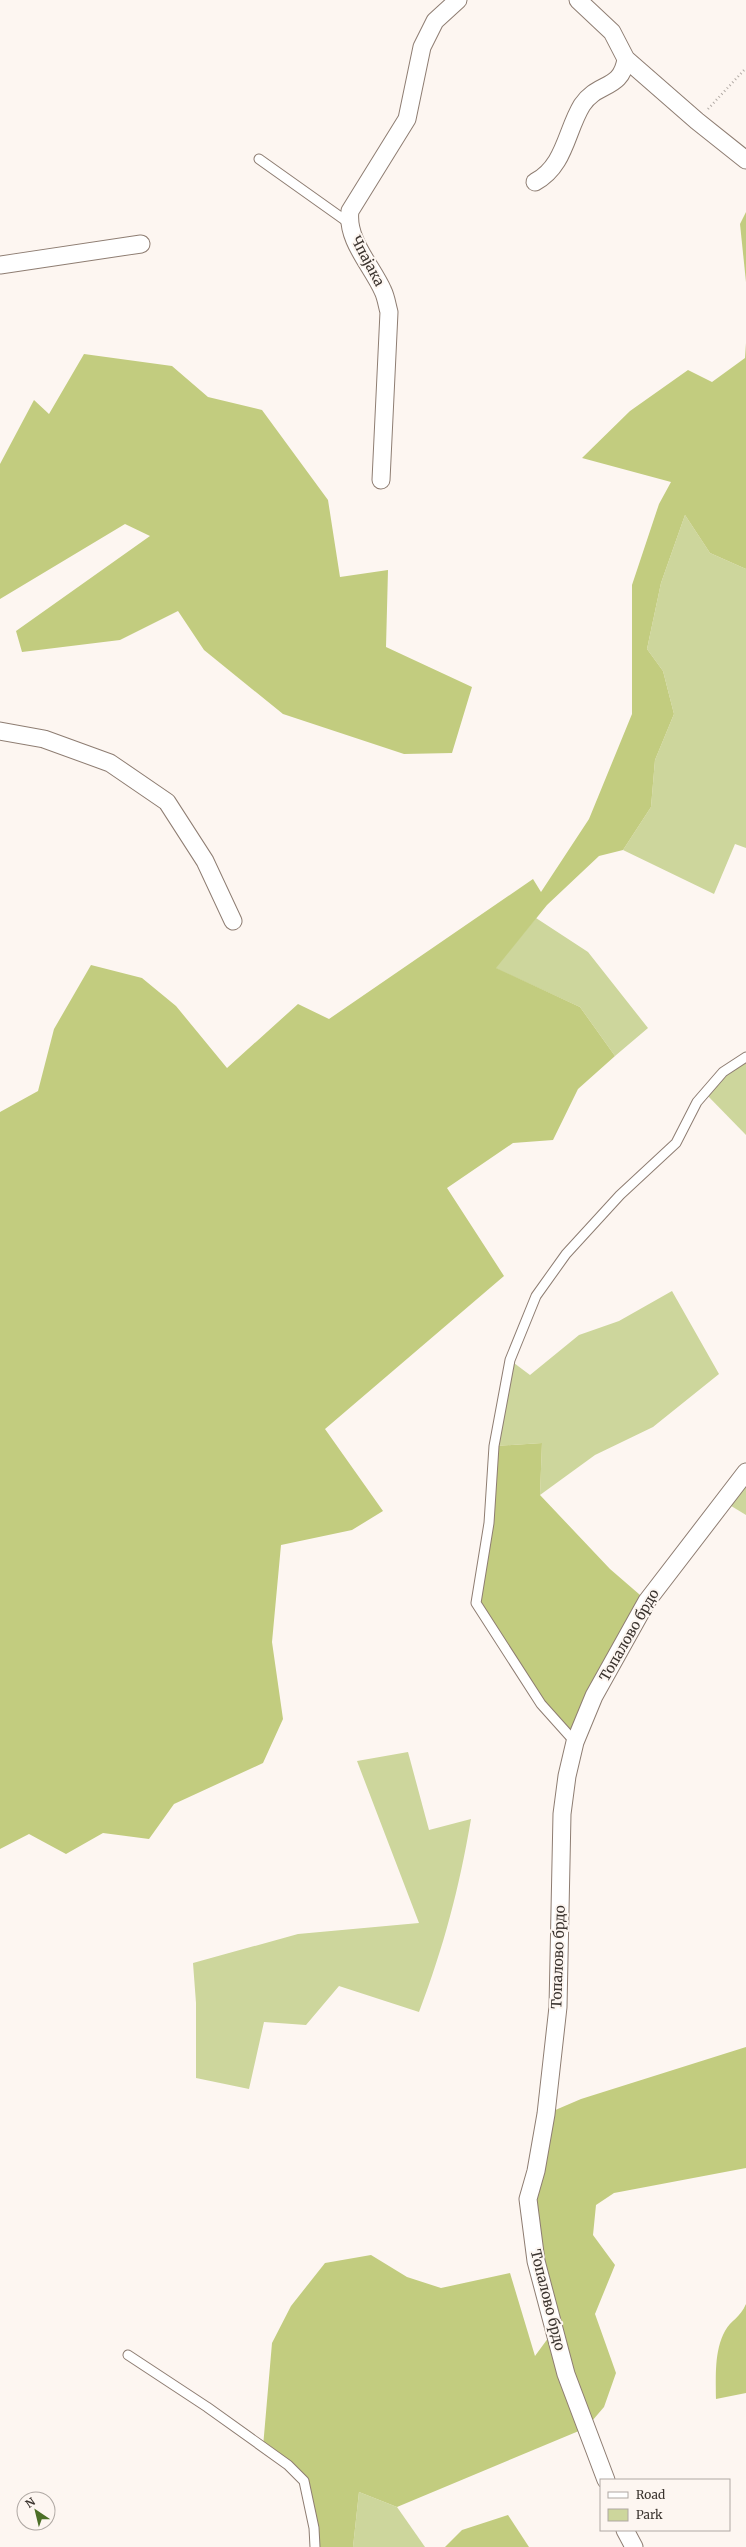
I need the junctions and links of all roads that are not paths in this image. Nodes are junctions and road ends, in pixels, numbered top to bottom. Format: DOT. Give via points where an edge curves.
graph roads {
  1 [pos="458,0"];
  2 [pos="578,0"];
  3 [pos="626,58"];
  4 [pos="259,159"];
  5 [pos="746,160"];
  6 [pos="535,182"];
  7 [pos="349,223"];
  8 [pos="141,244"];
  9 [pos="0,265"];
  10 [pos="381,480"];
  11 [pos="0,731"];
  12 [pos="233,921"];
  13 [pos="746,1057"];
  14 [pos="746,1472"];
  15 [pos="575,1742"];
  16 [pos="128,2355"];
  17 [pos="606,2479"];
  18 [pos="626,2531"];
  19 [pos="314,2547"];
  20 [pos="634,2547"];
  1 -- 7 [label="street, Чпајака" via="435,21 422,47 407,119 350,211"];
  2 -- 3 [label="street" via="612,32"];
  3 -- 5 [label="street" via="697,121"];
  3 -- 6 [label="street" via="624,72 617,80 588,97 561,156 545,177"];
  4 -- 7 [label="lane"];
  7 -- 10 [label="street, Чпајака" via="355,240 384,292 389,312"];
  8 -- 9 [label="street"];
  11 -- 12 [label="street" via="44,739 110,763 167,802 205,861"];
  13 -- 15 [label="lane" via="723,1072 697,1102 676,1143 620,1195 566,1254 536,1296 510,1360 494,1446 489,1523 476,1603 541,1704"];
  14 -- 15 [label="street, Топалово брдо" via="647,1601 594,1696"];
  15 -- 17 [label="street, Топалово брдо" via="562,1814 558,2007 546,2114 536,2171 528,2199 536,2261 566,2374"];
  16 -- 19 [label="lane" via="208,2407 288,2465 304,2481 314,2528"];
  18 -- 20 [label="street"];
}
